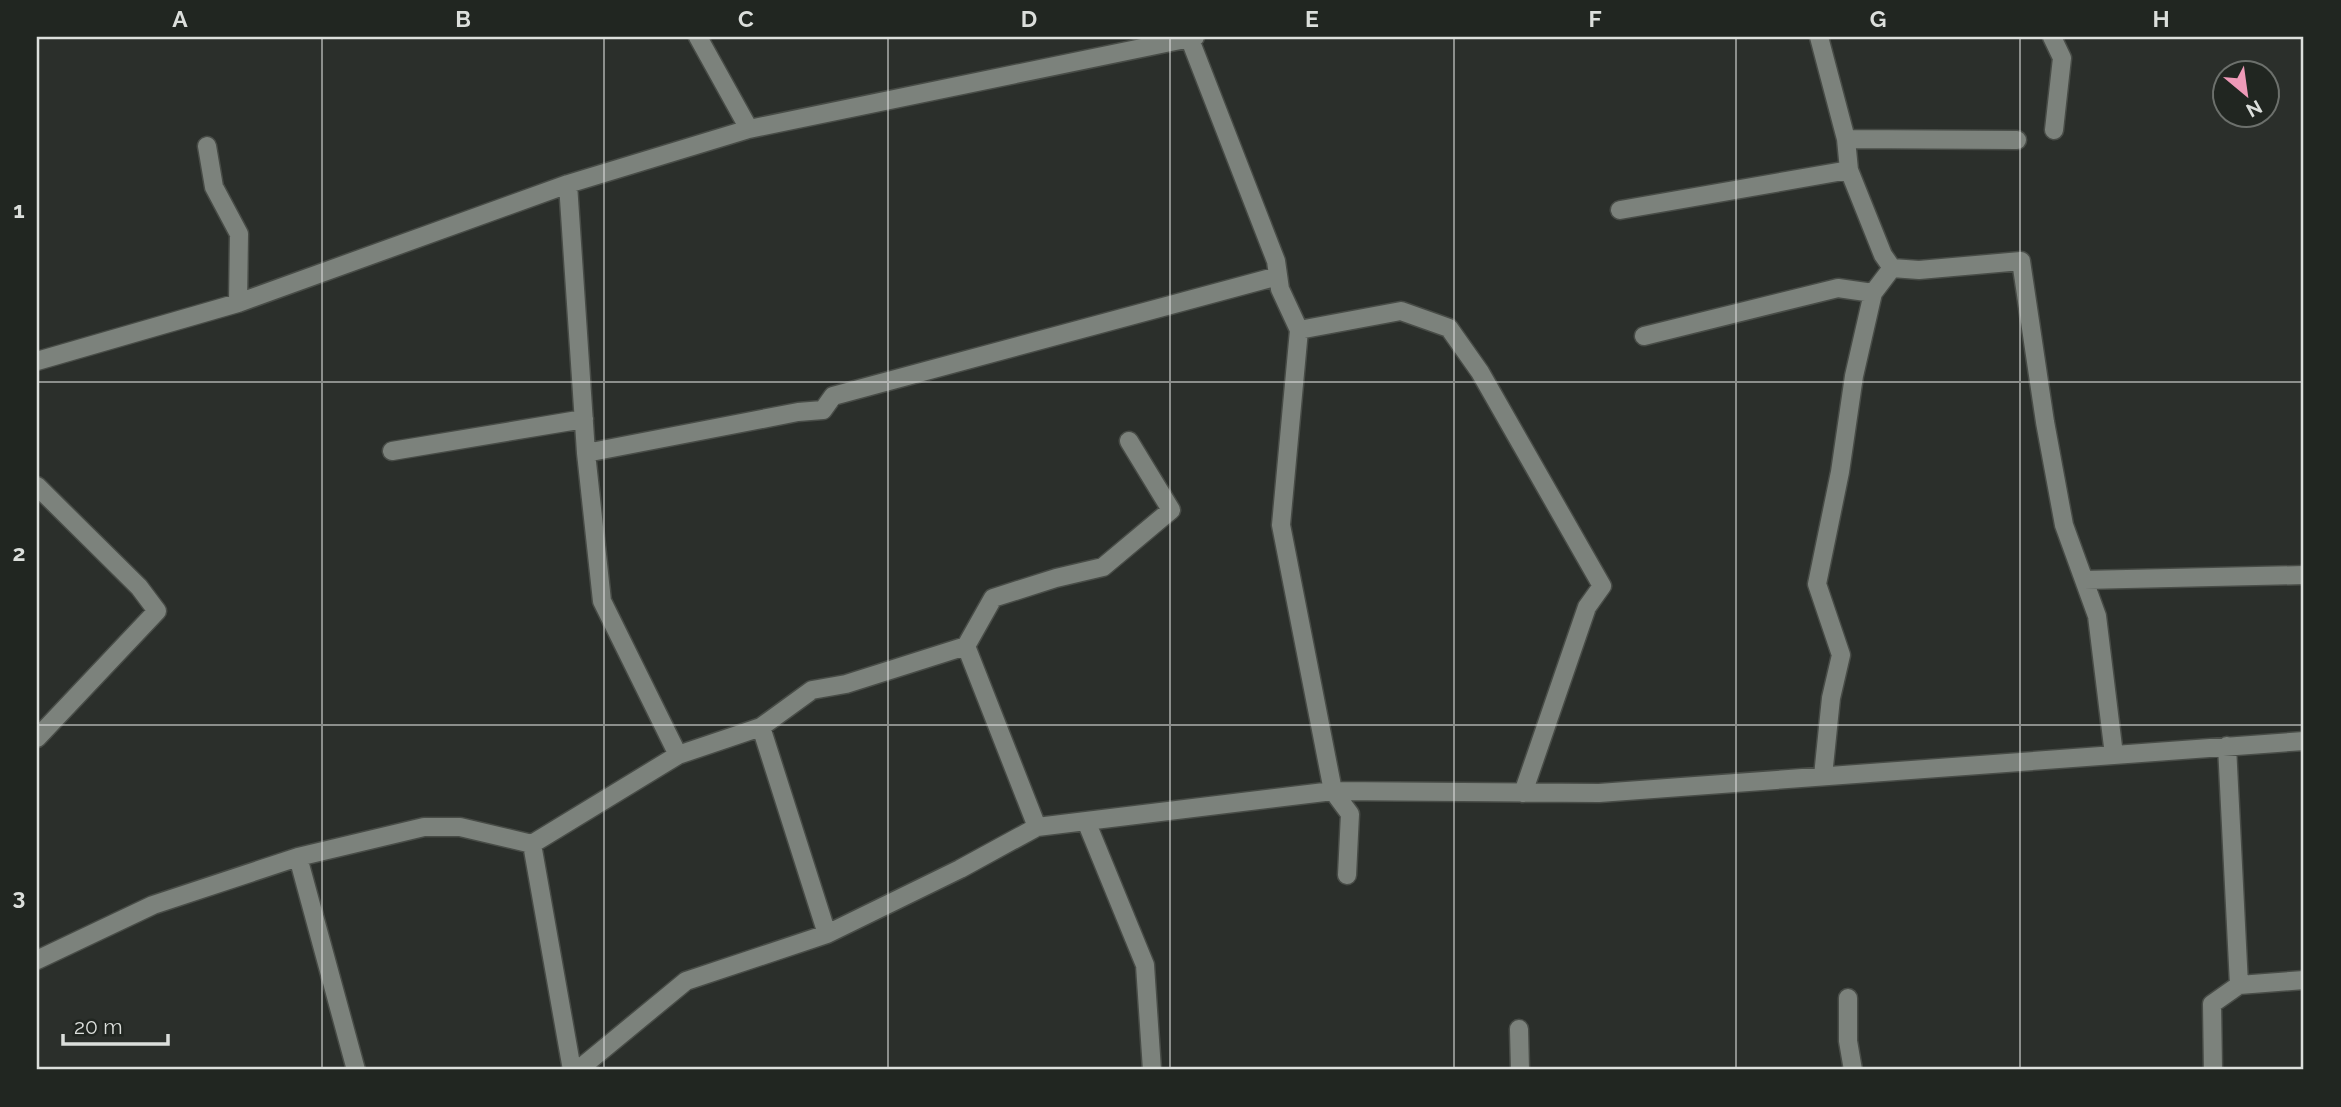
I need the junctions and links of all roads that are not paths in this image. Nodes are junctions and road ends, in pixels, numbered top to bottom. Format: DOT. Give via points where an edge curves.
graph roads {
  1 [pos="698,37"];
  2 [pos="1191,37"];
  3 [pos="1819,37"];
  4 [pos="2052,37"];
  5 [pos="749,129"];
  6 [pos="2054,130"];
  7 [pos="1846,139"];
  8 [pos="2017,140"];
  9 [pos="207,146"];
  10 [pos="1849,170"];
  11 [pos="568,184"];
  12 [pos="1620,210"];
  13 [pos="1892,268"];
  14 [pos="1278,276"];
  15 [pos="1874,293"];
  16 [pos="238,303"];
  17 [pos="1299,330"];
  18 [pos="1644,336"];
  19 [pos="37,360"];
  20 [pos="584,419"];
  21 [pos="1129,441"];
  22 [pos="392,451"];
  23 [pos="586,453"];
  24 [pos="37,486"];
  25 [pos="2304,575"];
  26 [pos="2084,580"];
  27 [pos="966,646"];
  28 [pos="761,727"];
  29 [pos="37,738"];
  30 [pos="2304,741"];
  31 [pos="2227,746"];
  32 [pos="678,755"];
  33 [pos="2114,755"];
  34 [pos="1823,776"];
  35 [pos="1333,791"];
  36 [pos="1523,793"];
  37 [pos="1086,821"];
  38 [pos="1037,827"];
  39 [pos="532,844"];
  40 [pos="298,857"];
  41 [pos="1347,875"];
  42 [pos="827,934"];
  43 [pos="37,960"];
  44 [pos="2304,980"];
  45 [pos="2239,985"];
  46 [pos="1847,998"];
  47 [pos="1519,1029"];
  48 [pos="356,1070"];
  49 [pos="572,1070"];
  50 [pos="578,1070"];
  51 [pos="1152,1070"];
  52 [pos="1520,1070"];
  53 [pos="1853,1070"];
  54 [pos="2213,1070"];
  1 -- 5 [label="street"];
  2 -- 5 [label="street"];
  2 -- 14 [label="street"];
  3 -- 7 [label="street"];
  4 -- 6 [label="street" via="2062,58"];
  5 -- 11 [label="street"];
  7 -- 8 [label="street"];
  7 -- 10 [label="street"];
  9 -- 16 [label="street" via="214,187 239,234"];
  10 -- 12 [label="street"];
  10 -- 13 [label="street"];
  11 -- 16 [label="street"];
  11 -- 20 [label="street"];
  13 -- 15 [label="street"];
  13 -- 26 [label="street" via="2021,261 2064,525"];
  14 -- 17 [label="street"];
  14 -- 23 [label="street" via="833,396 822,410"];
  15 -- 18 [label="street" via="1838,288"];
  15 -- 34 [label="street" via="1854,376 1818,584 1841,655 1831,698"];
  16 -- 19 [label="street"];
  17 -- 35 [label="street" via="1281,525"];
  17 -- 36 [label="street" via="1401,311 1449,328 1480,372 1601,586 1587,607"];
  20 -- 22 [label="street"];
  20 -- 23 [label="street"];
  21 -- 27 [label="street" via="1171,510 1103,567 993,598"];
  23 -- 32 [label="street" via="602,601"];
  24 -- 29 [label="street" via="139,587 157,611"];
  25 -- 26 [label="street"];
  26 -- 33 [label="street" via="2097,616"];
  27 -- 28 [label="street" via="846,684 812,690"];
  27 -- 38 [label="street"];
  28 -- 32 [label="street"];
  28 -- 42 [label="street"];
  30 -- 31 [label="street"];
  31 -- 33 [label="street"];
  31 -- 45 [label="street"];
  32 -- 39 [label="street"];
  33 -- 34 [label="street"];
  34 -- 36 [label="street" via="1599,793"];
  35 -- 36 [label="street"];
  35 -- 37 [label="street"];
  35 -- 41 [label="street" via="1350,814"];
  37 -- 38 [label="street"];
  37 -- 51 [label="street" via="1145,965"];
  38 -- 42 [label="street"];
  39 -- 40 [label="street" via="460,827 424,827"];
  39 -- 49 [label="street"];
  40 -- 43 [label="street" via="153,905"];
  40 -- 48 [label="street"];
  42 -- 50 [label="street" via="686,981"];
  44 -- 45 [label="street"];
  45 -- 54 [label="street" via="2212,1004"];
  46 -- 53 [label="street"];
  47 -- 52 [label="street"];
}
